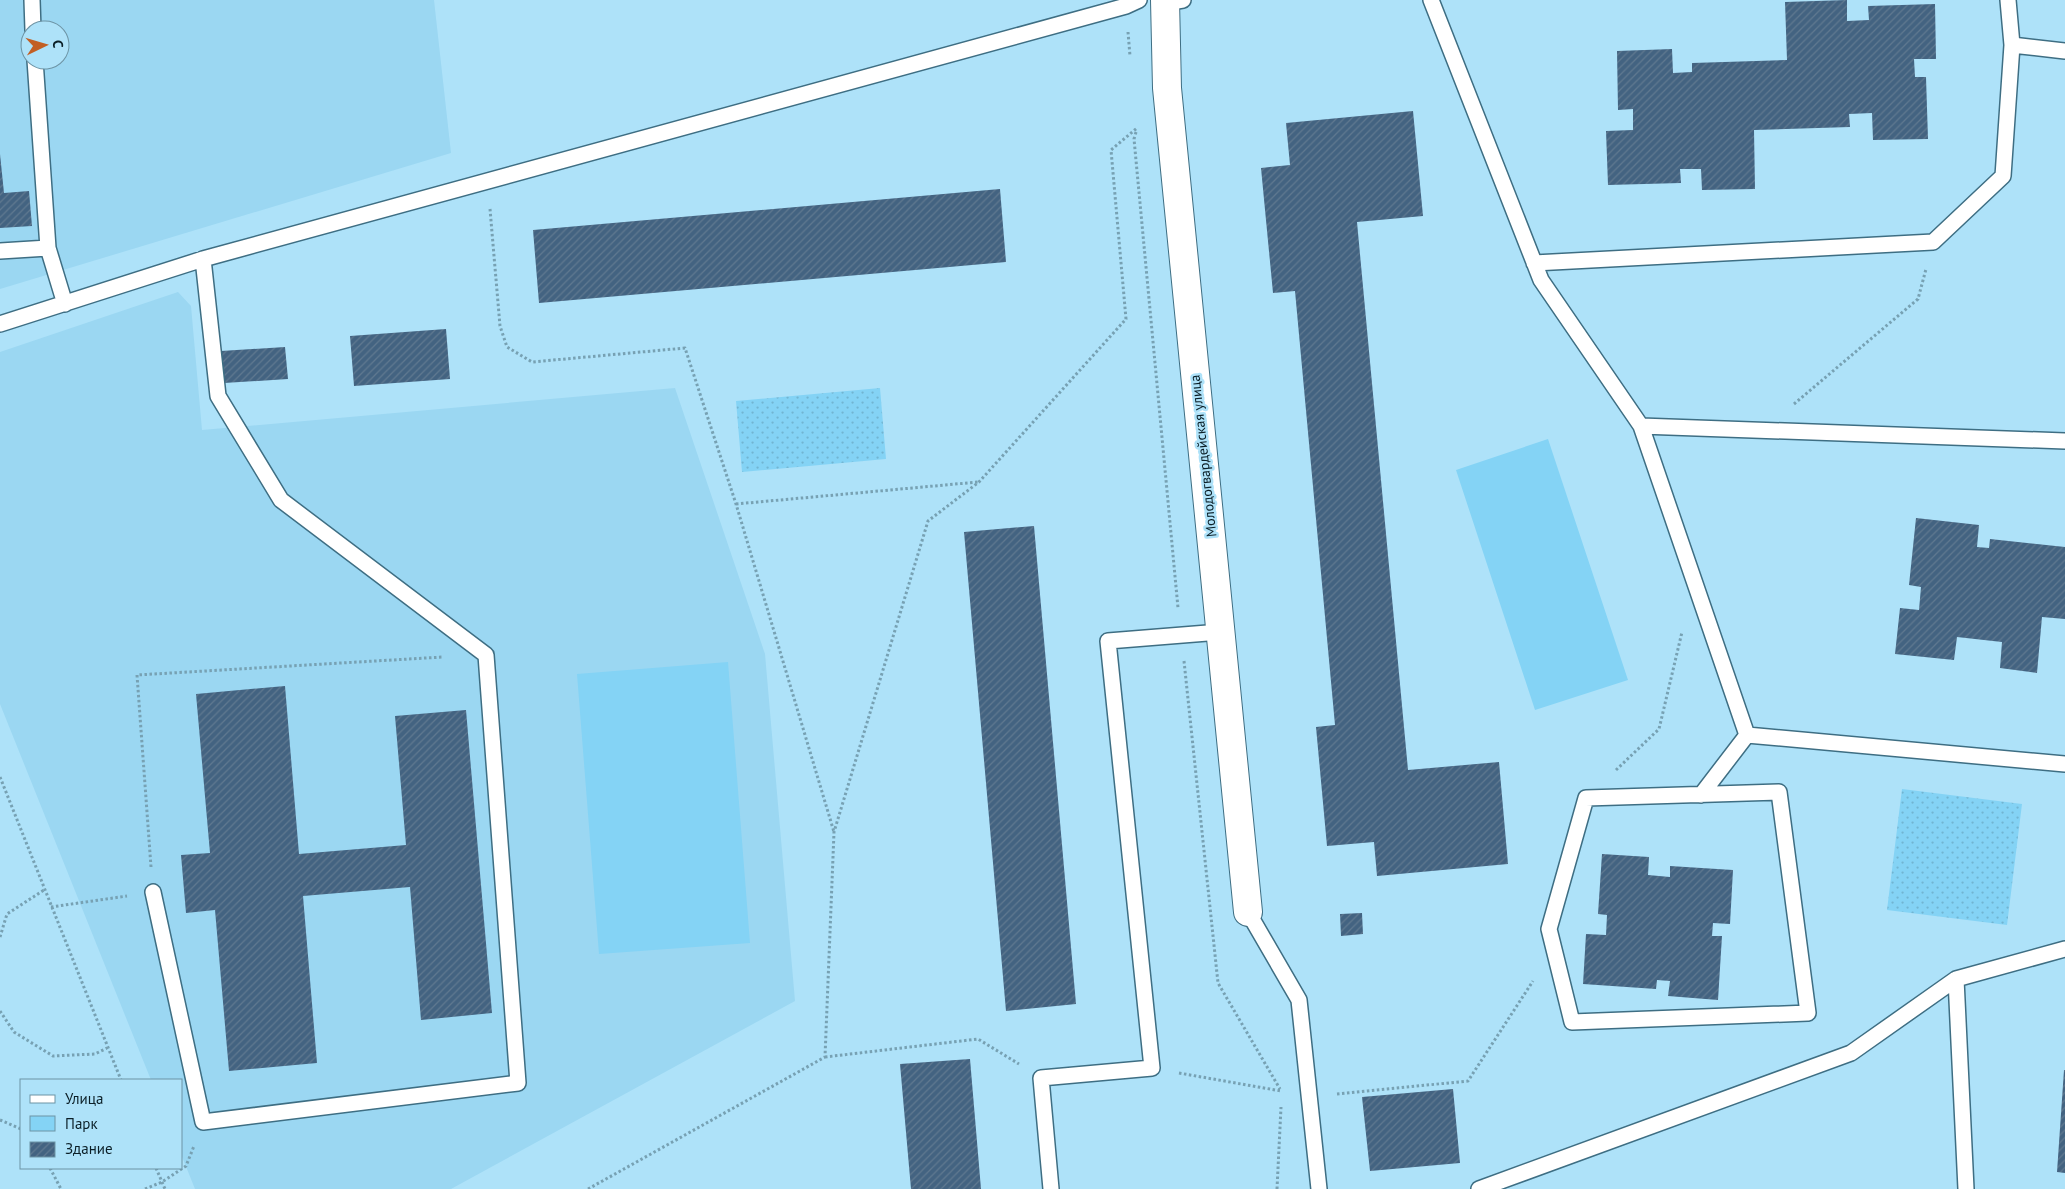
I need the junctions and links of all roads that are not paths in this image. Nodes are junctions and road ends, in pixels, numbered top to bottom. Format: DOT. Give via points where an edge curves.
graph roads {
  1 [pos="32,0"];
  2 [pos="1431,0"];
  3 [pos="2008,0"];
  4 [pos="1163,1"];
  5 [pos="33,20"];
  6 [pos="2012,46"];
  7 [pos="2065,51"];
  8 [pos="36,70"];
  9 [pos="48,248"];
  10 [pos="0,251"];
  11 [pos="203,259"];
  12 [pos="1534,263"];
  13 [pos="65,304"];
  14 [pos="0,324"];
  15 [pos="1641,426"];
  16 [pos="2065,441"];
  17 [pos="1220,632"];
  18 [pos="1747,735"];
  19 [pos="2065,764"];
  20 [pos="1701,795"];
  21 [pos="153,892"];
  22 [pos="1248,912"];
  23 [pos="2065,949"];
  24 [pos="1956,979"];
  25 [pos="1051,1189"];
  26 [pos="1319,1189"];
  27 [pos="1479,1189"];
  28 [pos="1966,1189"];
  1 -- 5 [label="lane"];
  2 -- 12 [label="lane"];
  3 -- 6 [label="lane"];
  4 -- 11 [label="lane" via="1126,6"];
  4 -- 17 [label="street, Молодогвардейская улица" via="1167,88"];
  6 -- 7 [label="lane"];
  6 -- 12 [label="lane" via="2003,176 1934,242"];
  8 -- 9 [label="lane"];
  9 -- 10 [label="lane"];
  9 -- 13 [label="lane"];
  11 -- 13 [label="lane"];
  11 -- 21 [label="lane" via="218,396 281,500 486,655 518,1083 203,1122"];
  12 -- 15 [label="lane" via="1541,280"];
  13 -- 14 [label="lane"];
  15 -- 16 [label="lane"];
  15 -- 18 [label="lane"];
  17 -- 22 [label="street, Молодогвардейская улица"];
  17 -- 25 [label="lane" via="1108,641 1152,1068 1042,1078"];
  18 -- 19 [label="lane"];
  18 -- 20 [label="lane"];
  20 -- 20 [label="lane" via="1779,792 1808,1013 1572,1022 1550,929 1586,798"];
  22 -- 26 [label="lane" via="1299,1000"];
  23 -- 24 [label="lane"];
  24 -- 27 [label="lane" via="1851,1052"];
  24 -- 28 [label="lane"];
}
